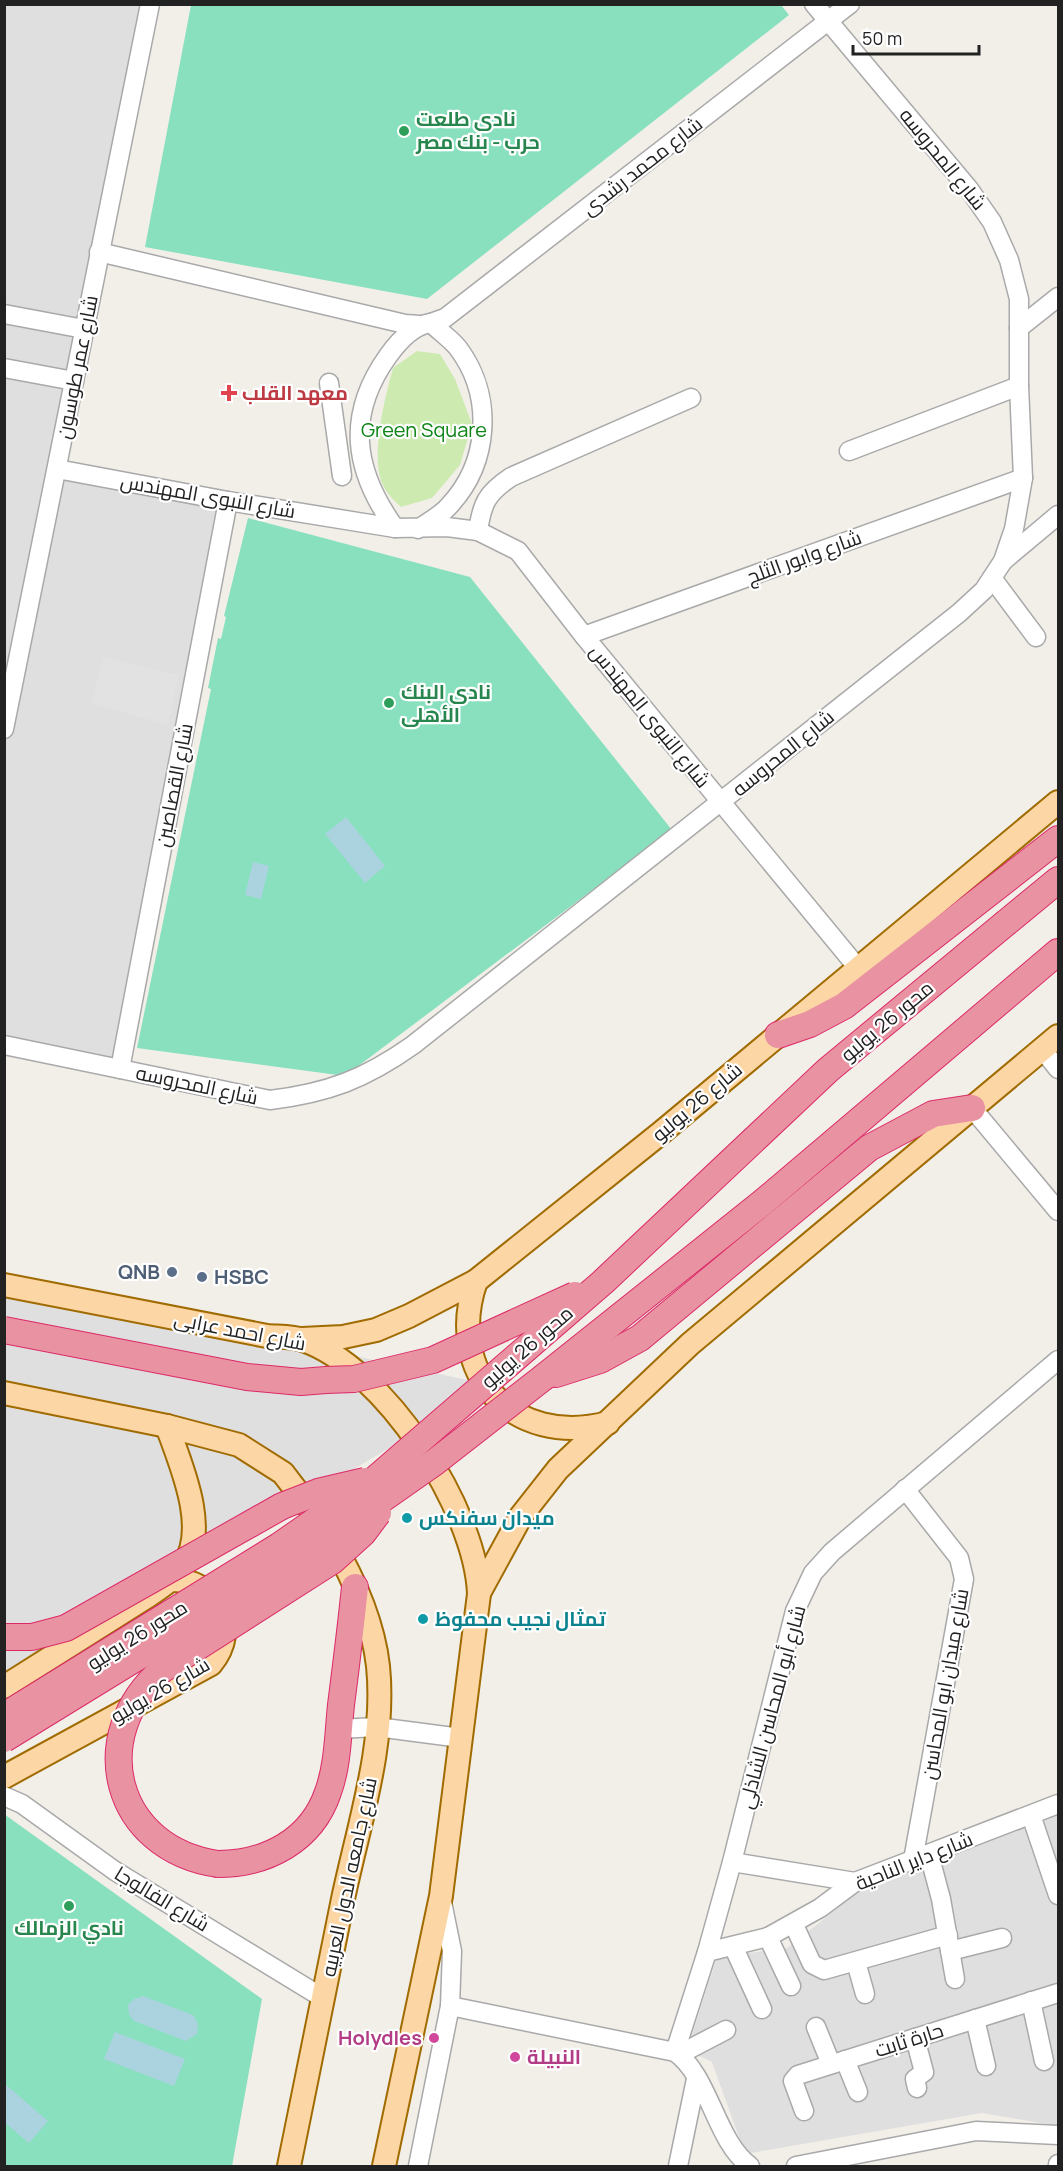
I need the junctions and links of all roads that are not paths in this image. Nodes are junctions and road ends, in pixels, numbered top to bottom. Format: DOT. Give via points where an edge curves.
graph roads {
  1 [pos="150,4"];
  2 [pos="814,4"];
  3 [pos="850,4"];
  4 [pos="829,22"];
  5 [pos="99,252"];
  6 [pos="1059,297"];
  7 [pos="4,314"];
  8 [pos="425,324"];
  9 [pos="1018,328"];
  10 [pos="84,329"];
  11 [pos="4,368"];
  12 [pos="74,381"];
  13 [pos="329,383"];
  14 [pos="1019,386"];
  15 [pos="691,398"];
  16 [pos="849,451"];
  17 [pos="362,459"];
  18 [pos="57,469"];
  19 [pos="1023,478"];
  20 [pos="228,501"];
  21 [pos="1059,515"];
  22 [pos="395,528"];
  23 [pos="418,529"];
  24 [pos="478,531"];
  25 [pos="1003,561"];
  26 [pos="992,578"];
  27 [pos="584,636"];
  28 [pos="1036,637"];
  29 [pos="4,729"];
  30 [pos="1059,802"];
  31 [pos="721,803"];
  32 [pos="1059,839"];
  33 [pos="1059,880"];
  34 [pos="1059,952"];
  35 [pos="858,968"];
  36 [pos="778,1035"];
  37 [pos="1050,1042"];
  38 [pos="4,1045"];
  39 [pos="120,1069"];
  40 [pos="1059,1069"];
  41 [pos="972,1108"];
  42 [pos="1059,1211"];
  43 [pos="476,1281"];
  44 [pos="603,1282"];
  45 [pos="4,1285"];
  46 [pos="4,1330"];
  47 [pos="302,1339"];
  48 [pos="1059,1360"];
  49 [pos="544,1377"];
  50 [pos="4,1393"];
  51 [pos="608,1423"];
  52 [pos="167,1426"];
  53 [pos="382,1487"];
  54 [pos="905,1490"];
  55 [pos="171,1580"];
  56 [pos="355,1587"];
  57 [pos="479,1594"];
  58 [pos="4,1637"];
  59 [pos="4,1687"];
  60 [pos="4,1716"];
  61 [pos="377,1727"];
  62 [pos="338,1729"];
  63 [pos="4,1738"];
  64 [pos="461,1738"];
  65 [pos="4,1777"];
  66 [pos="4,1796"];
  67 [pos="1059,1804"];
  68 [pos="1031,1815"];
  69 [pos="921,1857"];
  70 [pos="732,1862"];
  71 [pos="855,1882"];
  72 [pos="1059,1895"];
  73 [pos="441,1896"];
  74 [pos="794,1924"];
  75 [pos="768,1937"];
  76 [pos="1002,1938"];
  77 [pos="949,1943"];
  78 [pos="734,1946"];
  79 [pos="707,1952"];
  80 [pos="856,1962"];
  81 [pos="955,1978"];
  82 [pos="791,1986"];
  83 [pos="1059,1993"];
  84 [pos="865,1994"];
  85 [pos="323,1998"];
  86 [pos="1031,2001"];
  87 [pos="450,2006"];
  88 [pos="762,2009"];
  89 [pos="975,2019"];
  90 [pos="816,2027"];
  91 [pos="726,2030"];
  92 [pos="915,2038"];
  93 [pos="678,2053"];
  94 [pos="1044,2061"];
  95 [pos="838,2062"];
  96 [pos="986,2066"];
  97 [pos="696,2079"];
  98 [pos="917,2088"];
  99 [pos="858,2092"];
  100 [pos="804,2111"];
  101 [pos="1059,2135"];
  102 [pos="289,2166"];
  103 [pos="384,2166"];
  104 [pos="418,2166"];
  105 [pos="678,2166"];
  106 [pos="750,2166"];
  107 [pos="796,2166"];
  1 -- 5 [label="street, شارع عمر طوسون"];
  2 -- 4 [label="street, شارع المحروسه"];
  3 -- 4 [label="street, شارع محمد رشدى"];
  4 -- 8 [label="street, شارع محمد رشدى" via="445,318"];
  4 -- 9 [label="street, شارع المحروسه" via="969,189 992,222 1020,299"];
  5 -- 8 [label="street" via="405,324"];
  5 -- 10 [label="street, شارع عمر طوسون"];
  6 -- 9 [label="street"];
  7 -- 10 [label="street"];
  8 -- 17 [label="street" via="395,346 375,374 364,405"];
  8 -- 23 [label="street" via="457,347 475,377 483,411 481,447 469,480 447,508"];
  9 -- 14 [label="street, شارع المحروسه"];
  10 -- 12 [label="street, شارع عمر طوسون"];
  11 -- 12 [label="street"];
  12 -- 18 [label="street, شارع عمر طوسون"];
  13 -- 17 [label="street" via="341,471"];
  14 -- 16 [label="street"];
  14 -- 19 [label="street, شارع المحروسه"];
  15 -- 24 [label="street" via="511,477 493,489 482,507"];
  17 -- 22 [label="street" via="376,501"];
  18 -- 20 [label="street, شارع النبوى المهندس"];
  18 -- 29 [label="street, شارع عمر طوسون"];
  19 -- 25 [label="street, شارع المحروسه" via="1014,529"];
  19 -- 27 [label="street, شارع وابور الثلج"];
  20 -- 22 [label="street, شارع النبوى المهندس"];
  20 -- 39 [label="street, شارع القصاصين"];
  21 -- 25 [label="street"];
  22 -- 23 [label="street"];
  23 -- 24 [label="street, شارع النبوى المهندس"];
  24 -- 27 [label="street, شارع النبوى المهندس" via="518,551"];
  25 -- 26 [label="street, شارع المحروسه"];
  26 -- 28 [label="street"];
  26 -- 31 [label="street, شارع المحروسه" via="959,613"];
  27 -- 31 [label="street, شارع النبوى المهندس"];
  30 -- 35 [label="main road, شارع 26 يوليو"];
  31 -- 35 [label="street, شارع النبوى المهندس"];
  31 -- 39 [label="street, شارع المحروسه" via="413,1045 381,1068 346,1085 308,1096 270,1100"];
  32 -- 36 [label="highway" via="844,1006"];
  33 -- 44 [label="highway, محور 26 يوليو, bridge" via="843,1057"];
  34 -- 49 [label="highway, محور 26 يوليو" via="762,1203"];
  35 -- 36 [label="main road, شارع 26 يوليو"];
  36 -- 43 [label="main road, شارع 26 يوليو"];
  37 -- 40 [label="street"];
  37 -- 41 [label="main road"];
  38 -- 39 [label="street, شارع المحروسه"];
  41 -- 42 [label="street"];
  41 -- 49 [label="highway" via="933,1114 893,1133 848,1165 640,1338 600,1360"];
  41 -- 51 [label="main road" via="690,1344"];
  43 -- 47 [label="main road, شارع 26 يوليو" via="376,1330"];
  43 -- 51 [label="main road" via="466,1321 467,1341 482,1380 494,1396 518,1415 547,1427 588,1428"];
  44 -- 46 [label="highway, bridge" via="433,1360 354,1379 301,1382 246,1377"];
  44 -- 53 [label="highway, محور 26 يوليو, bridge"];
  45 -- 47 [label="main road, شارع احمد عرابى" via="267,1336"];
  47 -- 57 [label="main road, شارع احمد عرابى" via="334,1355 357,1374 417,1441 460,1518 478,1572"];
  48 -- 54 [label="street, شارع أبو المحاسن الشاذلي"];
  49 -- 53 [label="highway, محور 26 يوليو, bridge"];
  50 -- 52 [label="main road"];
  51 -- 57 [label="main road" via="539,1492 505,1541"];
  52 -- 55 [label="main road" via="185,1479 194,1523 185,1564"];
  52 -- 56 [label="main road" via="239,1445 283,1473 324,1528"];
  53 -- 58 [label="highway, bridge" via="318,1492 282,1506 66,1628 32,1637"];
  53 -- 60 [label="highway, محور 26 يوليو, bridge"];
  53 -- 62 [label="highway, bridge" via="373,1520 348,1547 150,1680 130,1707 120,1738 119,1771 128,1802 158,1841 187,1857 234,1864 265,1857 304,1831 329,1790"];
  53 -- 63 [label="highway, محور 26 يوليو, bridge" via="221,1608"];
  54 -- 69 [label="street, شارع ميدان ابو المحاسن" via="959,1558 964,1579"];
  54 -- 70 [label="street, شارع أبو المحاسن الشاذلي" via="822,1562 803,1591"];
  55 -- 59 [label="main road"];
  55 -- 65 [label="main road, شارع 26 يوليو" via="201,1586 221,1608 225,1638 211,1664"];
  56 -- 61 [label="main road, شارع جامعه الدول العربيه" via="370,1628 377,1664"];
  56 -- 62 [label="highway"];
  57 -- 64 [label="main road"];
  61 -- 62 [label="street"];
  61 -- 64 [label="street"];
  61 -- 85 [label="main road, شارع جامعه الدول العربيه" via="371,1775"];
  64 -- 73 [label="main road"];
  66 -- 85 [label="street, شارع الفالوجا" via="22,1804 115,1871"];
  67 -- 68 [label="street, شارع داير الناحية"];
  68 -- 69 [label="street, شارع داير الناحية"];
  68 -- 72 [label="street"];
  69 -- 71 [label="street, شارع داير الناحية"];
  69 -- 77 [label="street"];
  70 -- 71 [label="street"];
  70 -- 79 [label="street, شارع أبو المحاسن الشاذلي"];
  71 -- 74 [label="street, شارع داير الناحية"];
  73 -- 87 [label="street" via="452,1951"];
  73 -- 103 [label="main road"];
  74 -- 75 [label="street, شارع داير الناحية"];
  74 -- 80 [label="street" via="809,1959 818,1968 831,1970"];
  75 -- 78 [label="street, شارع داير الناحية"];
  75 -- 82 [label="street"];
  76 -- 77 [label="street"];
  77 -- 80 [label="street"];
  77 -- 81 [label="street"];
  78 -- 79 [label="street, شارع داير الناحية"];
  78 -- 88 [label="street"];
  79 -- 93 [label="street, شارع أبو المحاسن الشاذلي"];
  80 -- 84 [label="street"];
  83 -- 86 [label="street, حارة ثابت"];
  85 -- 102 [label="main road, شارع جامعه الدول العربيه"];
  86 -- 89 [label="street, حارة ثابت"];
  86 -- 94 [label="street"];
  87 -- 93 [label="street"];
  87 -- 104 [label="street"];
  89 -- 92 [label="street, حارة ثابت"];
  89 -- 96 [label="street"];
  90 -- 95 [label="street"];
  91 -- 93 [label="street"];
  92 -- 95 [label="street, حارة ثابت"];
  92 -- 98 [label="street" via="924,2072 915,2079"];
  93 -- 97 [label="street"];
  95 -- 99 [label="street"];
  95 -- 100 [label="street, حارة ثابت" via="794,2079"];
  97 -- 105 [label="street"];
  97 -- 106 [label="street" via="735,2151"];
  101 -- 107 [label="street" via="976,2131"];
}
